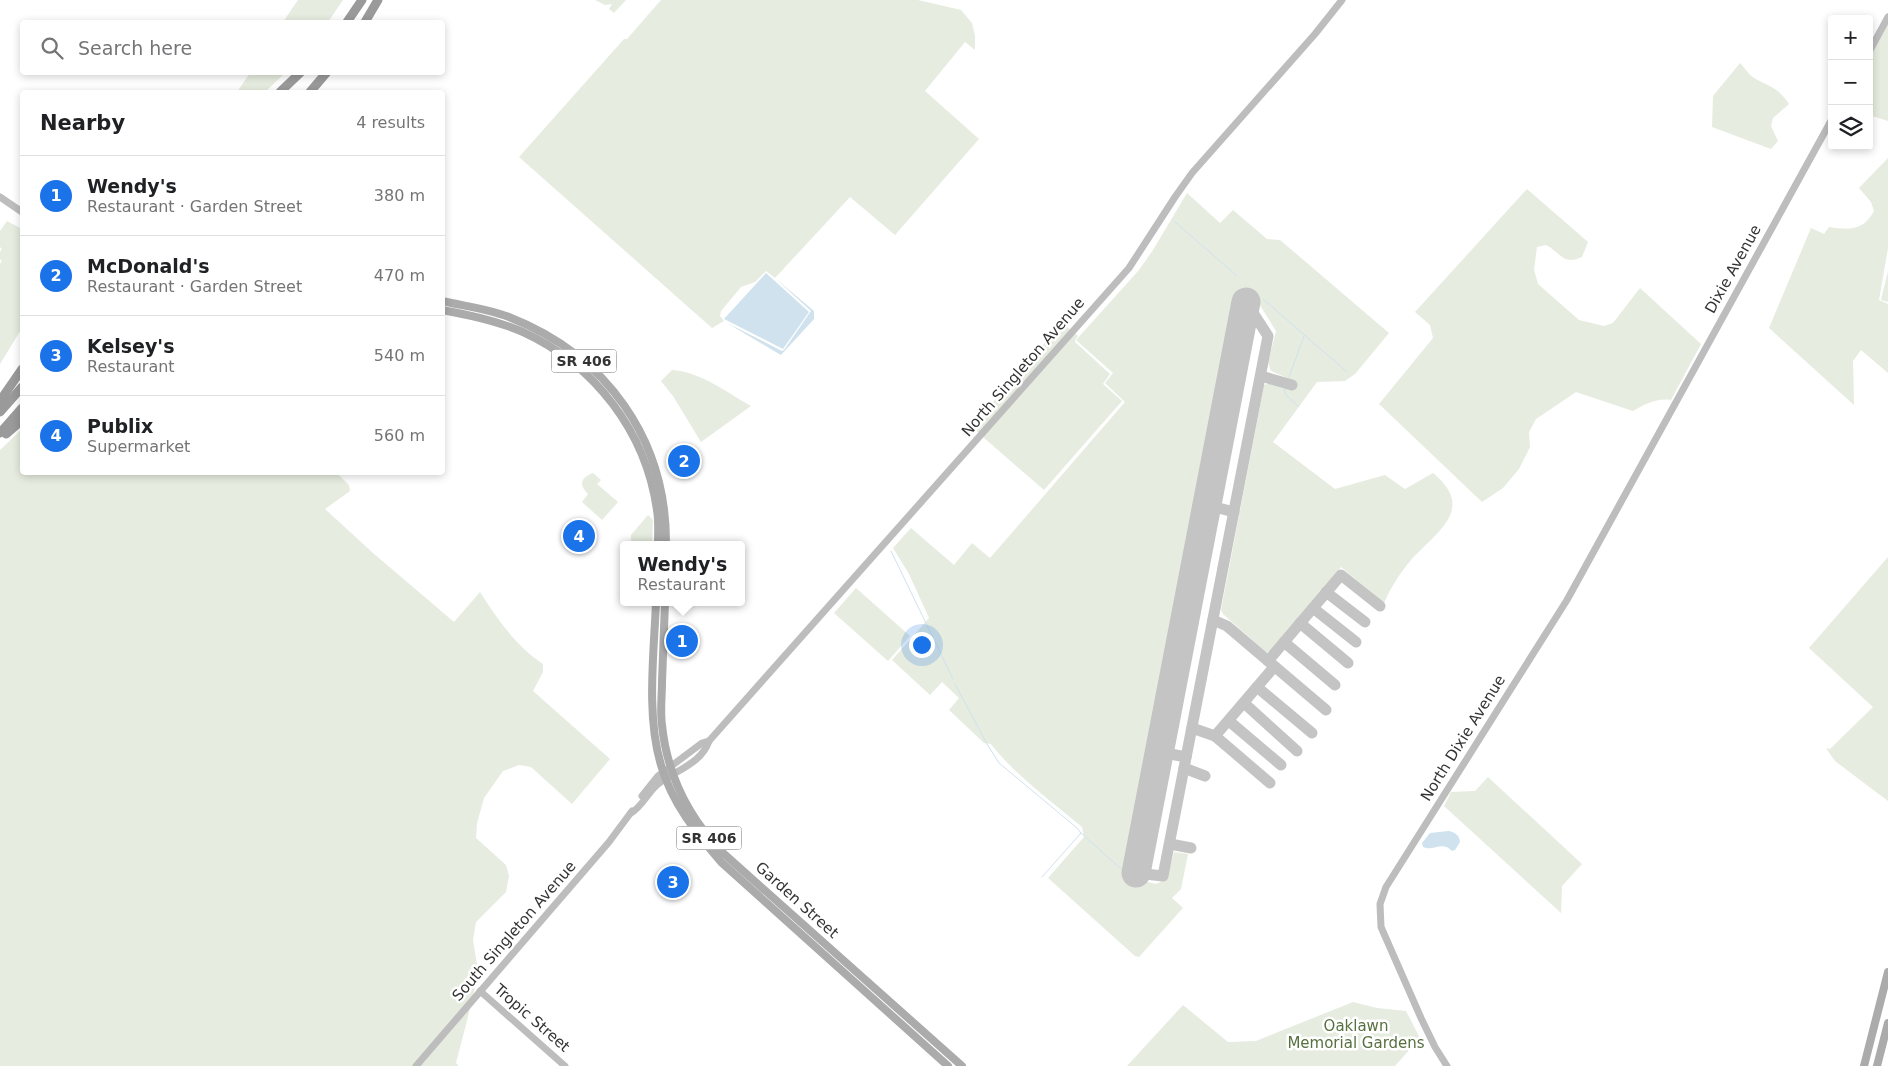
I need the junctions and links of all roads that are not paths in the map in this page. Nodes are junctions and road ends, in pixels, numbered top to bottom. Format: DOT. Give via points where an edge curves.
graph roads {
  1 [pos="362,0"];
  2 [pos="378,0"];
  3 [pos="1342,0"];
  4 [pos="1888,17"];
  5 [pos="348,20"];
  6 [pos="366,20"];
  7 [pos="1873,45"];
  8 [pos="298,75"];
  9 [pos="304,75"];
  10 [pos="324,75"];
  11 [pos="331,75"];
  12 [pos="282,90"];
  13 [pos="291,90"];
  14 [pos="312,90"];
  15 [pos="320,90"];
  16 [pos="1828,126"];
  17 [pos="0,197"];
  18 [pos="12,204"];
  19 [pos="20,206"];
  20 [pos="20,210"];
  21 [pos="445,302"];
  22 [pos="445,311"];
  23 [pos="20,372"];
  24 [pos="20,389"];
  25 [pos="0,401"];
  26 [pos="20,410"];
  27 [pos="0,412"];
  28 [pos="20,422"];
  29 [pos="0,433"];
  30 [pos="1658,433"];
  31 [pos="0,439"];
  32 [pos="658,541"];
  33 [pos="666,541"];
  34 [pos="656,606"];
  35 [pos="656,606"];
  36 [pos="665,606"];
  37 [pos="655,626"];
  38 [pos="664,627"];
  39 [pos="664,649"];
  40 [pos="709,741"];
  41 [pos="671,766"];
  42 [pos="668,775"];
  43 [pos="1888,972"];
  44 [pos="480,991"];
  45 [pos="1888,1023"];
  46 [pos="416,1066"];
  47 [pos="565,1066"];
  48 [pos="948,1066"];
  49 [pos="962,1066"];
  50 [pos="1447,1066"];
  51 [pos="1864,1066"];
  52 [pos="1877,1066"];
  1 -- 5 [label="highway"];
  2 -- 6 [label="highway"];
  3 -- 40 [label="street, North Singleton Avenue" via="1192,174 1129,268"];
  4 -- 7 [label="street"];
  8 -- 12 [label="highway"];
  9 -- 13 [label="highway"];
  10 -- 14 [label="highway"];
  11 -- 15 [label="highway"];
  16 -- 30 [label="street, Dixie Avenue"];
  17 -- 18 [label="street"];
  18 -- 19 [label="street"];
  18 -- 20 [label="street"];
  21 -- 33 [label="main road, SR 406" via="500,314 523,323 560,343 609,384 637,424 650,453 664,507"];
  22 -- 32 [label="main road, SR 406" via="492,321 522,332 560,354 599,387 618,410 644,458 657,512"];
  23 -- 25 [label="highway"];
  24 -- 27 [label="highway"];
  26 -- 29 [label="highway"];
  28 -- 31 [label="highway"];
  30 -- 50 [label="street, North Dixie Avenue" via="1567,600 1382,898 1381,927 1424,1025"];
  34 -- 38 [label="main road" via="658,620"];
  35 -- 37 [label="main road, Garden Street / SR 406"];
  36 -- 38 [label="main road, Garden Street / SR 406"];
  37 -- 39 [label="main road"];
  37 -- 42 [label="main road, Garden Street / SR 406" via="653,729"];
  38 -- 39 [label="main road, Garden Street / SR 406"];
  39 -- 41 [label="main road, Garden Street / SR 406" via="662,722"];
  40 -- 41 [label="street, North Singleton Avenue"];
  40 -- 42 [label="street, North Singleton Avenue" via="692,764"];
  41 -- 42 [label="main road, Garden Street / SR 406"];
  42 -- 44 [label="street, South Singleton Avenue" via="648,788 604,847"];
  42 -- 48 [label="main road, Garden Street / SR 406" via="675,799 690,825 721,862"];
  42 -- 49 [label="main road, Garden Street / SR 406" via="706,836 723,853"];
  43 -- 51 [label="main road"];
  44 -- 46 [label="street, South Singleton Avenue"];
  44 -- 47 [label="street, Tropic Street"];
  45 -- 52 [label="main road"];
}
